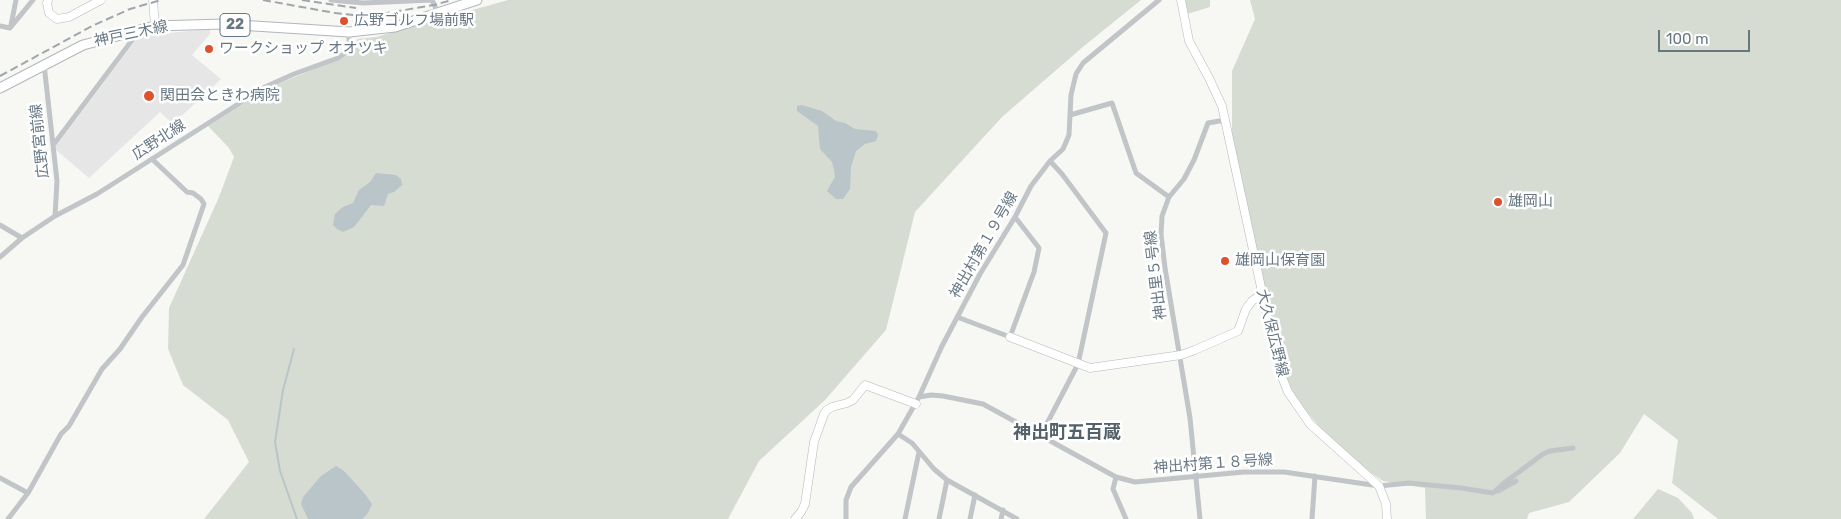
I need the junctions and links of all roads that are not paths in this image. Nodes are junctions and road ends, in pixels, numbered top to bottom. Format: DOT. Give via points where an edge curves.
graph roads {
  1 [pos="16,0"];
  2 [pos="32,0"];
  3 [pos="48,0"];
  4 [pos="101,0"];
  5 [pos="153,0"];
  6 [pos="331,0"];
  7 [pos="477,0"];
  8 [pos="1159,0"];
  9 [pos="1180,0"];
  10 [pos="396,1"];
  11 [pos="362,2"];
  12 [pos="438,13"];
  13 [pos="0,26"];
  14 [pos="156,26"];
  15 [pos="10,28"];
  16 [pos="140,30"];
  17 [pos="349,32"];
  18 [pos="44,64"];
  19 [pos="0,88"];
  20 [pos="1070,114"];
  21 [pos="1225,120"];
  22 [pos="54,144"];
  23 [pos="152,159"];
  24 [pos="1050,162"];
  25 [pos="1169,197"];
  26 [pos="54,216"];
  27 [pos="1015,217"];
  28 [pos="0,225"];
  29 [pos="22,238"];
  30 [pos="0,256"];
  31 [pos="1260,294"];
  32 [pos="957,317"];
  33 [pos="1010,337"];
  34 [pos="1181,355"];
  35 [pos="1078,364"];
  36 [pos="918,401"];
  37 [pos="898,434"];
  38 [pos="1041,435"];
  39 [pos="1573,448"];
  40 [pos="919,452"];
  41 [pos="1315,476"];
  42 [pos="1116,477"];
  43 [pos="1196,477"];
  44 [pos="0,478"];
  45 [pos="947,480"];
  46 [pos="1516,482"];
  47 [pos="1379,486"];
  48 [pos="28,493"];
  49 [pos="1493,493"];
  50 [pos="974,495"];
  51 [pos="1003,510"];
  52 [pos="8,519"];
  53 [pos="795,519"];
  54 [pos="846,519"];
  55 [pos="906,519"];
  56 [pos="938,519"];
  57 [pos="970,519"];
  58 [pos="1001,519"];
  59 [pos="1017,519"];
  60 [pos="1126,519"];
  61 [pos="1200,519"];
  62 [pos="1312,519"];
  63 [pos="1387,519"];
  1 -- 15 [label="street"];
  2 -- 15 [label="street"];
  3 -- 4 [label="street" via="49,13 58,18 69,17"];
  5 -- 14 [label="street"];
  6 -- 11 [label="street"];
  7 -- 12 [label="main road, 神戸三木線 / 22"];
  8 -- 20 [label="street, 神出村第１９号線" via="1083,63 1076,74"];
  9 -- 21 [label="street, 大久保広野線" via="1189,41 1222,106"];
  10 -- 11 [label="street"];
  10 -- 12 [label="street" via="432,0"];
  12 -- 17 [label="main road, 神戸三木線 / 22" via="395,27"];
  13 -- 15 [label="street"];
  14 -- 16 [label="main road, 神戸三木線 / 22"];
  14 -- 17 [label="main road, 神戸三木線 / 22" via="223,24"];
  16 -- 18 [label="main road, 神戸三木線 / 22" via="83,45"];
  16 -- 22 [label="street"];
  17 -- 23 [label="street, 広野北線" via="349,45 338,58 265,87"];
  18 -- 19 [label="main road, 神戸三木線 / 22"];
  18 -- 22 [label="street, 広野宮前線"];
  20 -- 24 [label="street, 神出村第１９号線" via="1069,135 1063,149"];
  20 -- 25 [label="street" via="1112,103 1136,173"];
  21 -- 25 [label="street" via="1208,123 1184,179"];
  21 -- 31 [label="street, 大久保広野線"];
  22 -- 26 [label="street, 広野宮前線" via="57,181"];
  23 -- 26 [label="street, 広野北線" via="97,194"];
  23 -- 48 [label="street" via="204,204 183,265 102,369"];
  24 -- 27 [label="street, 神出村第１９号線" via="1031,186"];
  24 -- 35 [label="street" via="1106,233"];
  25 -- 34 [label="street, 神出里５号線" via="1162,216 1161,234"];
  26 -- 29 [label="street, 広野北線"];
  27 -- 32 [label="street, 神出村第１９号線"];
  27 -- 33 [label="street" via="1039,248 1034,272"];
  28 -- 29 [label="street"];
  29 -- 30 [label="street, 広野北線"];
  31 -- 34 [label="street" via="1246,309 1238,331"];
  31 -- 47 [label="street, 大久保広野線" via="1288,392 1310,424"];
  32 -- 33 [label="street"];
  32 -- 36 [label="street, 神出村第１９号線"];
  33 -- 35 [label="street"];
  34 -- 35 [label="street" via="1090,368"];
  34 -- 43 [label="street, 神出里５号線"];
  35 -- 38 [label="street"];
  36 -- 37 [label="street, 神出村第１９号線"];
  36 -- 38 [label="street, 神出村第１８号線" via="931,395 983,404"];
  36 -- 53 [label="street" via="866,385 853,400 827,410 814,442 805,504"];
  37 -- 40 [label="street"];
  37 -- 54 [label="street, 神出村第１９号線" via="850,487"];
  38 -- 42 [label="street, 神出村第１８号線"];
  39 -- 49 [label="street" via="1544,454"];
  40 -- 45 [label="street"];
  40 -- 55 [label="street"];
  41 -- 43 [label="street, 神出村第１８号線" via="1244,472"];
  41 -- 47 [label="street, 神出村第１８号線"];
  41 -- 62 [label="street"];
  42 -- 43 [label="street, 神出村第１８号線" via="1135,482"];
  42 -- 60 [label="street" via="1112,489"];
  43 -- 61 [label="street, 神出里５号線"];
  44 -- 48 [label="street"];
  45 -- 50 [label="street"];
  45 -- 56 [label="street"];
  46 -- 49 [label="street"];
  47 -- 49 [label="street, 神出村第１８号線" via="1409,483"];
  47 -- 63 [label="street" via="1386,504"];
  48 -- 52 [label="street"];
  50 -- 51 [label="street"];
  50 -- 57 [label="street"];
  51 -- 58 [label="street"];
  51 -- 59 [label="street"];
}
